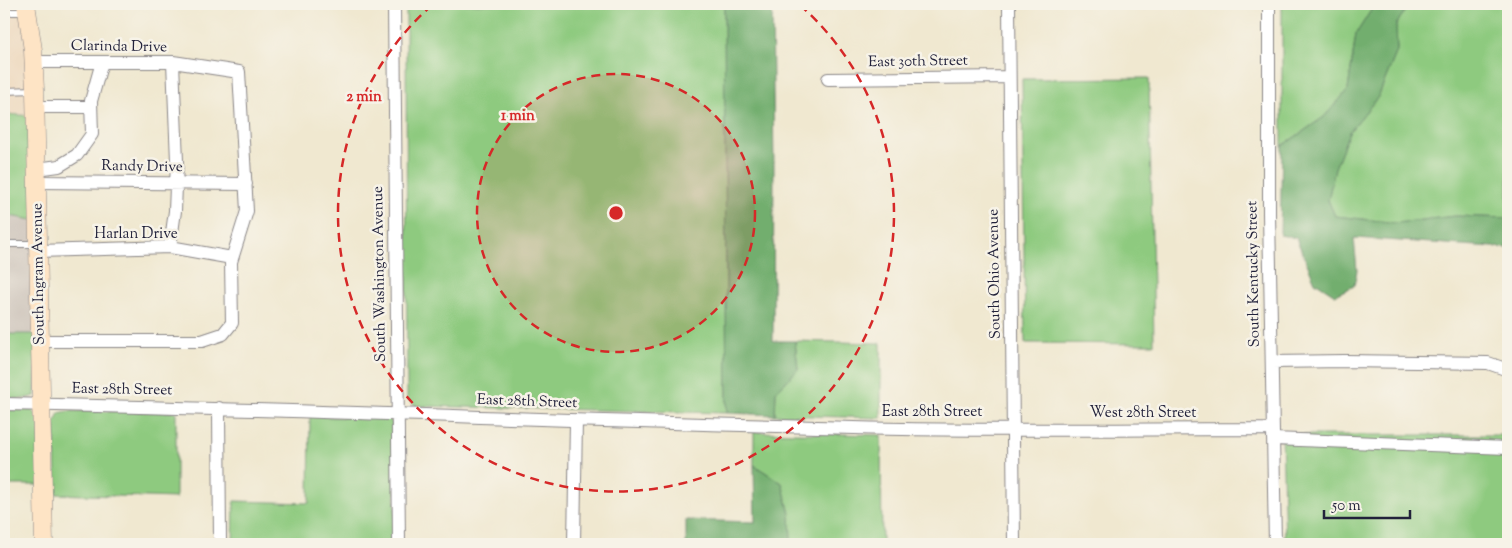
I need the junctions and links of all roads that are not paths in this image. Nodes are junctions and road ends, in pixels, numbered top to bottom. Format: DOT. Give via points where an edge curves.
graph roads {
  1 [pos="394,4"];
  2 [pos="1009,4"];
  3 [pos="1269,4"];
  4 [pos="26,8"];
  5 [pos="4,12"];
  6 [pos="34,62"];
  7 [pos="102,62"];
  8 [pos="173,62"];
  9 [pos="1009,77"];
  10 [pos="828,79"];
  11 [pos="4,91"];
  12 [pos="36,98"];
  13 [pos="91,107"];
  14 [pos="38,175"];
  15 [pos="176,184"];
  16 [pos="246,184"];
  17 [pos="4,244"];
  18 [pos="170,247"];
  19 [pos="39,248"];
  20 [pos="232,258"];
  21 [pos="40,341"];
  22 [pos="1272,362"];
  23 [pos="1508,370"];
  24 [pos="4,404"];
  25 [pos="41,405"];
  26 [pos="219,408"];
  27 [pos="398,414"];
  28 [pos="576,420"];
  29 [pos="1012,429"];
  30 [pos="1273,434"];
  31 [pos="1508,448"];
  32 [pos="44,544"];
  33 [pos="220,544"];
  34 [pos="399,544"];
  35 [pos="574,544"];
  36 [pos="1014,544"];
  37 [pos="1275,544"];
  1 -- 27 [label="street, South Washington Avenue"];
  2 -- 9 [label="street, South Ohio Avenue"];
  3 -- 22 [label="street, South Kentucky Street"];
  4 -- 5 [label="lane"];
  4 -- 6 [label="main road, South Ingram Avenue"];
  6 -- 7 [label="street, Clarinda Drive"];
  6 -- 12 [label="main road, South Ingram Avenue"];
  7 -- 8 [label="street, Clarinda Drive"];
  7 -- 13 [label="street"];
  8 -- 15 [label="street, Clarinda Drive"];
  8 -- 16 [label="street" via="239,72"];
  9 -- 10 [label="street, East 30th Street"];
  9 -- 29 [label="street, South Ohio Avenue"];
  11 -- 12 [label="lane"];
  12 -- 13 [label="street"];
  12 -- 14 [label="main road, South Ingram Avenue"];
  13 -- 14 [label="street" via="92,134 77,155"];
  14 -- 15 [label="street, Randy Drive"];
  14 -- 19 [label="main road, South Ingram Avenue"];
  15 -- 16 [label="street, Randy Drive"];
  15 -- 18 [label="street, Clarinda Drive"];
  16 -- 20 [label="street" via="247,211"];
  17 -- 19 [label="lane"];
  18 -- 19 [label="street, Harlan Drive"];
  18 -- 20 [label="street, Harlan Drive"];
  19 -- 21 [label="main road, South Ingram Avenue"];
  20 -- 21 [label="street" via="232,323 223,334 202,341"];
  21 -- 25 [label="main road, South Ingram Avenue"];
  22 -- 23 [label="street" via="1488,363"];
  22 -- 30 [label="street, South Kentucky Street"];
  24 -- 25 [label="street, East 28th Street"];
  25 -- 26 [label="street, East 28th Street"];
  25 -- 32 [label="main road, South Ingram Avenue"];
  26 -- 27 [label="street, East 28th Street"];
  26 -- 33 [label="street"];
  27 -- 28 [label="street, East 28th Street"];
  27 -- 34 [label="street, South Washington Avenue"];
  28 -- 29 [label="street, East 28th Street"];
  28 -- 35 [label="street"];
  29 -- 30 [label="street, West 28th Street"];
  29 -- 36 [label="street, South Ohio Avenue"];
  30 -- 31 [label="street, West 28th Street"];
  30 -- 37 [label="street, South Kentucky Street"];
}
